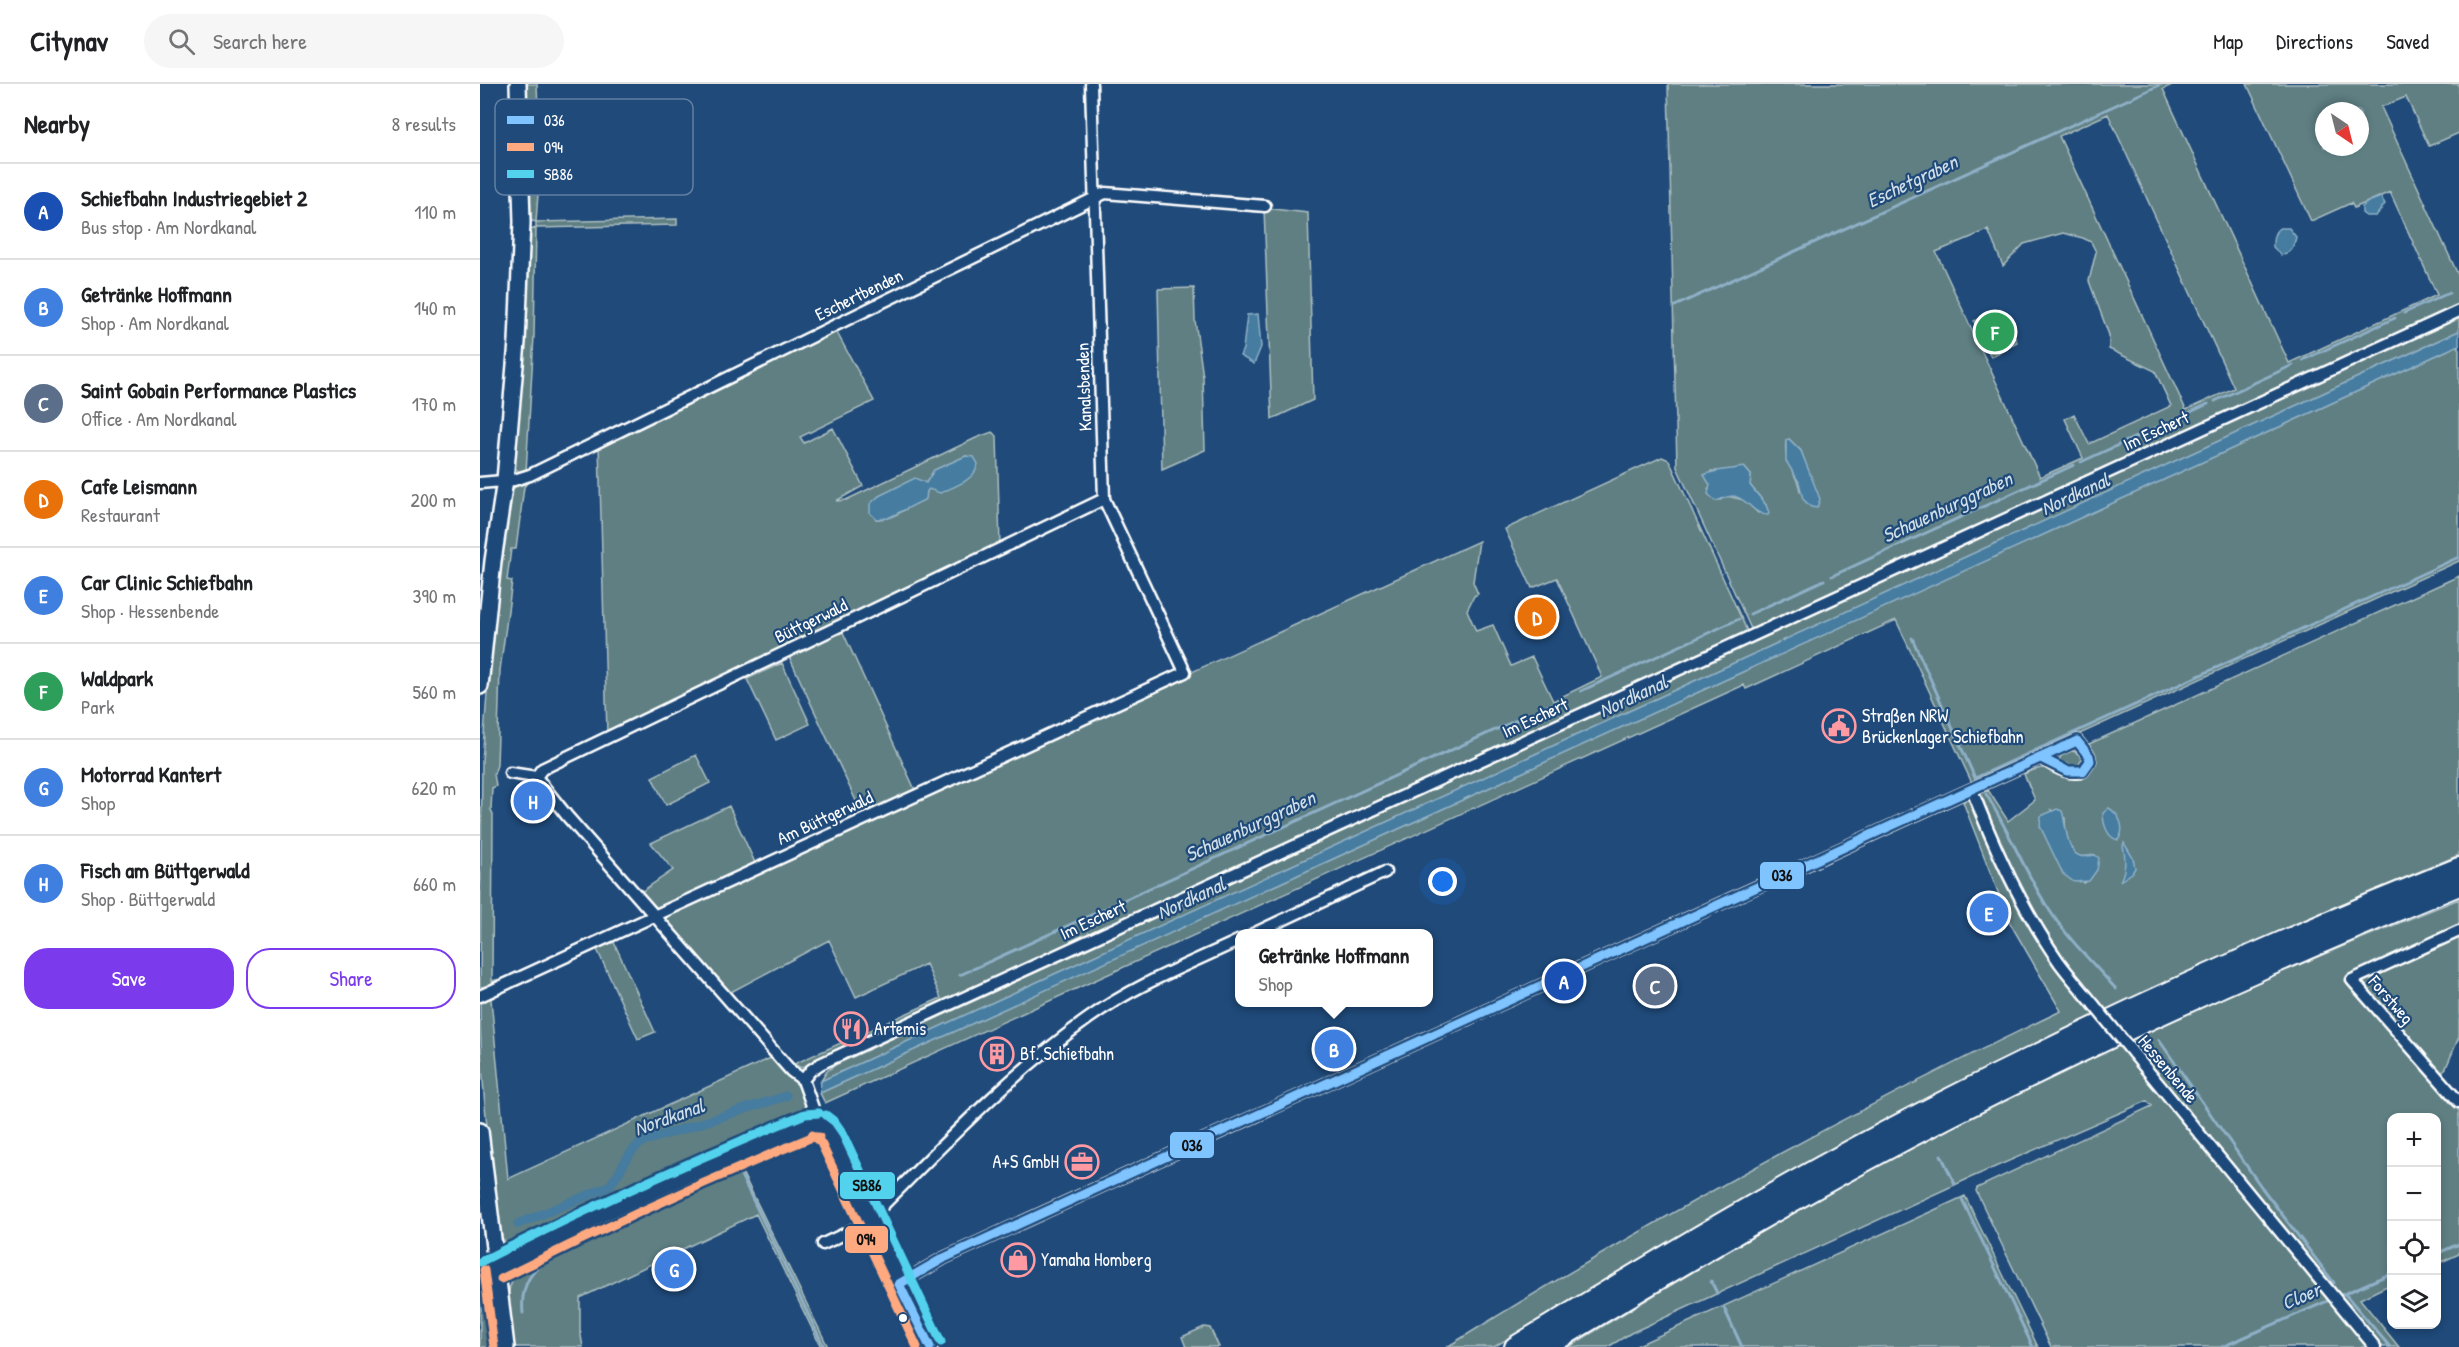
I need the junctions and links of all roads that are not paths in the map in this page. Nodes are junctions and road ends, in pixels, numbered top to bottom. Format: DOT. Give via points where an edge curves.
graph roads {
  1 [pos="518,84"];
  2 [pos="1091,84"];
  3 [pos="518,99"];
  4 [pos="521,195"];
  5 [pos="1094,198"];
  6 [pos="1264,206"];
  7 [pos="2459,311"];
  8 [pos="505,480"];
  9 [pos="480,483"];
  10 [pos="1104,499"];
  11 [pos="1185,672"];
  12 [pos="480,686"];
  13 [pos="2041,758"];
  14 [pos="510,773"];
  15 [pos="536,777"];
  16 [pos="1972,790"];
  17 [pos="2459,868"];
  18 [pos="1385,872"];
  19 [pos="2459,885"];
  20 [pos="654,915"];
  21 [pos="1262,929"];
  22 [pos="2459,932"];
  23 [pos="1235,942"];
  24 [pos="480,996"];
  25 [pos="804,1080"];
  26 [pos="2459,1102"];
  27 [pos="819,1125"];
  28 [pos="480,1131"];
  29 [pos="870,1222"];
  30 [pos="823,1244"];
  31 [pos="496,1268"];
  32 [pos="480,1275"];
  33 [pos="899,1284"];
  34 [pos="506,1347"];
  35 [pos="930,1347"];
  36 [pos="1515,1347"];
  37 [pos="1545,1347"];
  38 [pos="2375,1347"];
  1 -- 3 [label="main road"];
  2 -- 5 [label="street, Kanalsbenden"];
  4 -- 8 [label="main road" via="521,288"];
  5 -- 6 [label="street, Eschertbenden" via="1105,193"];
  5 -- 8 [label="street, Eschertbenden" via="530,475"];
  5 -- 10 [label="street, Kanalsbenden"];
  7 -- 25 [label="street, Im Eschert" via="820,1064"];
  8 -- 9 [label="street, Eschertbenden"];
  8 -- 12 [label="main road"];
  10 -- 11 [label="street, Kanalsbenden"];
  10 -- 15 [label="street, Büttgerwald" via="542,769"];
  11 -- 20 [label="street, Am Büttgerwald"];
  13 -- 13 [label="street" via="2074,773 2083,771 2090,761 2078,741"];
  13 -- 16 [label="street"];
  14 -- 15 [label="street"];
  15 -- 20 [label="street"];
  16 -- 33 [label="street" via="944,1258"];
  16 -- 38 [label="street, Hessenbende, bridge" via="1994,848 2060,963"];
  17 -- 36 [label="highway" via="2174,989 1943,1102 1772,1194"];
  18 -- 21 [label="street"];
  19 -- 37 [label="highway" via="2179,1005 1950,1116 1780,1208"];
  20 -- 24 [label="street, Am Büttgerwald"];
  20 -- 25 [label="street" via="791,1071"];
  22 -- 26 [label="street, Forstweg" via="2352,980"];
  23 -- 29 [label="street" via="1151,981 1090,1017 994,1094"];
  25 -- 27 [label="street"];
  27 -- 29 [label="street" via="831,1137"];
  27 -- 31 [label="street" via="810,1125 702,1169"];
  28 -- 31 [label="main road"];
  29 -- 30 [label="street"];
  29 -- 33 [label="street"];
  31 -- 32 [label="main road"];
  31 -- 34 [label="main road"];
  33 -- 35 [label="street"];
}
